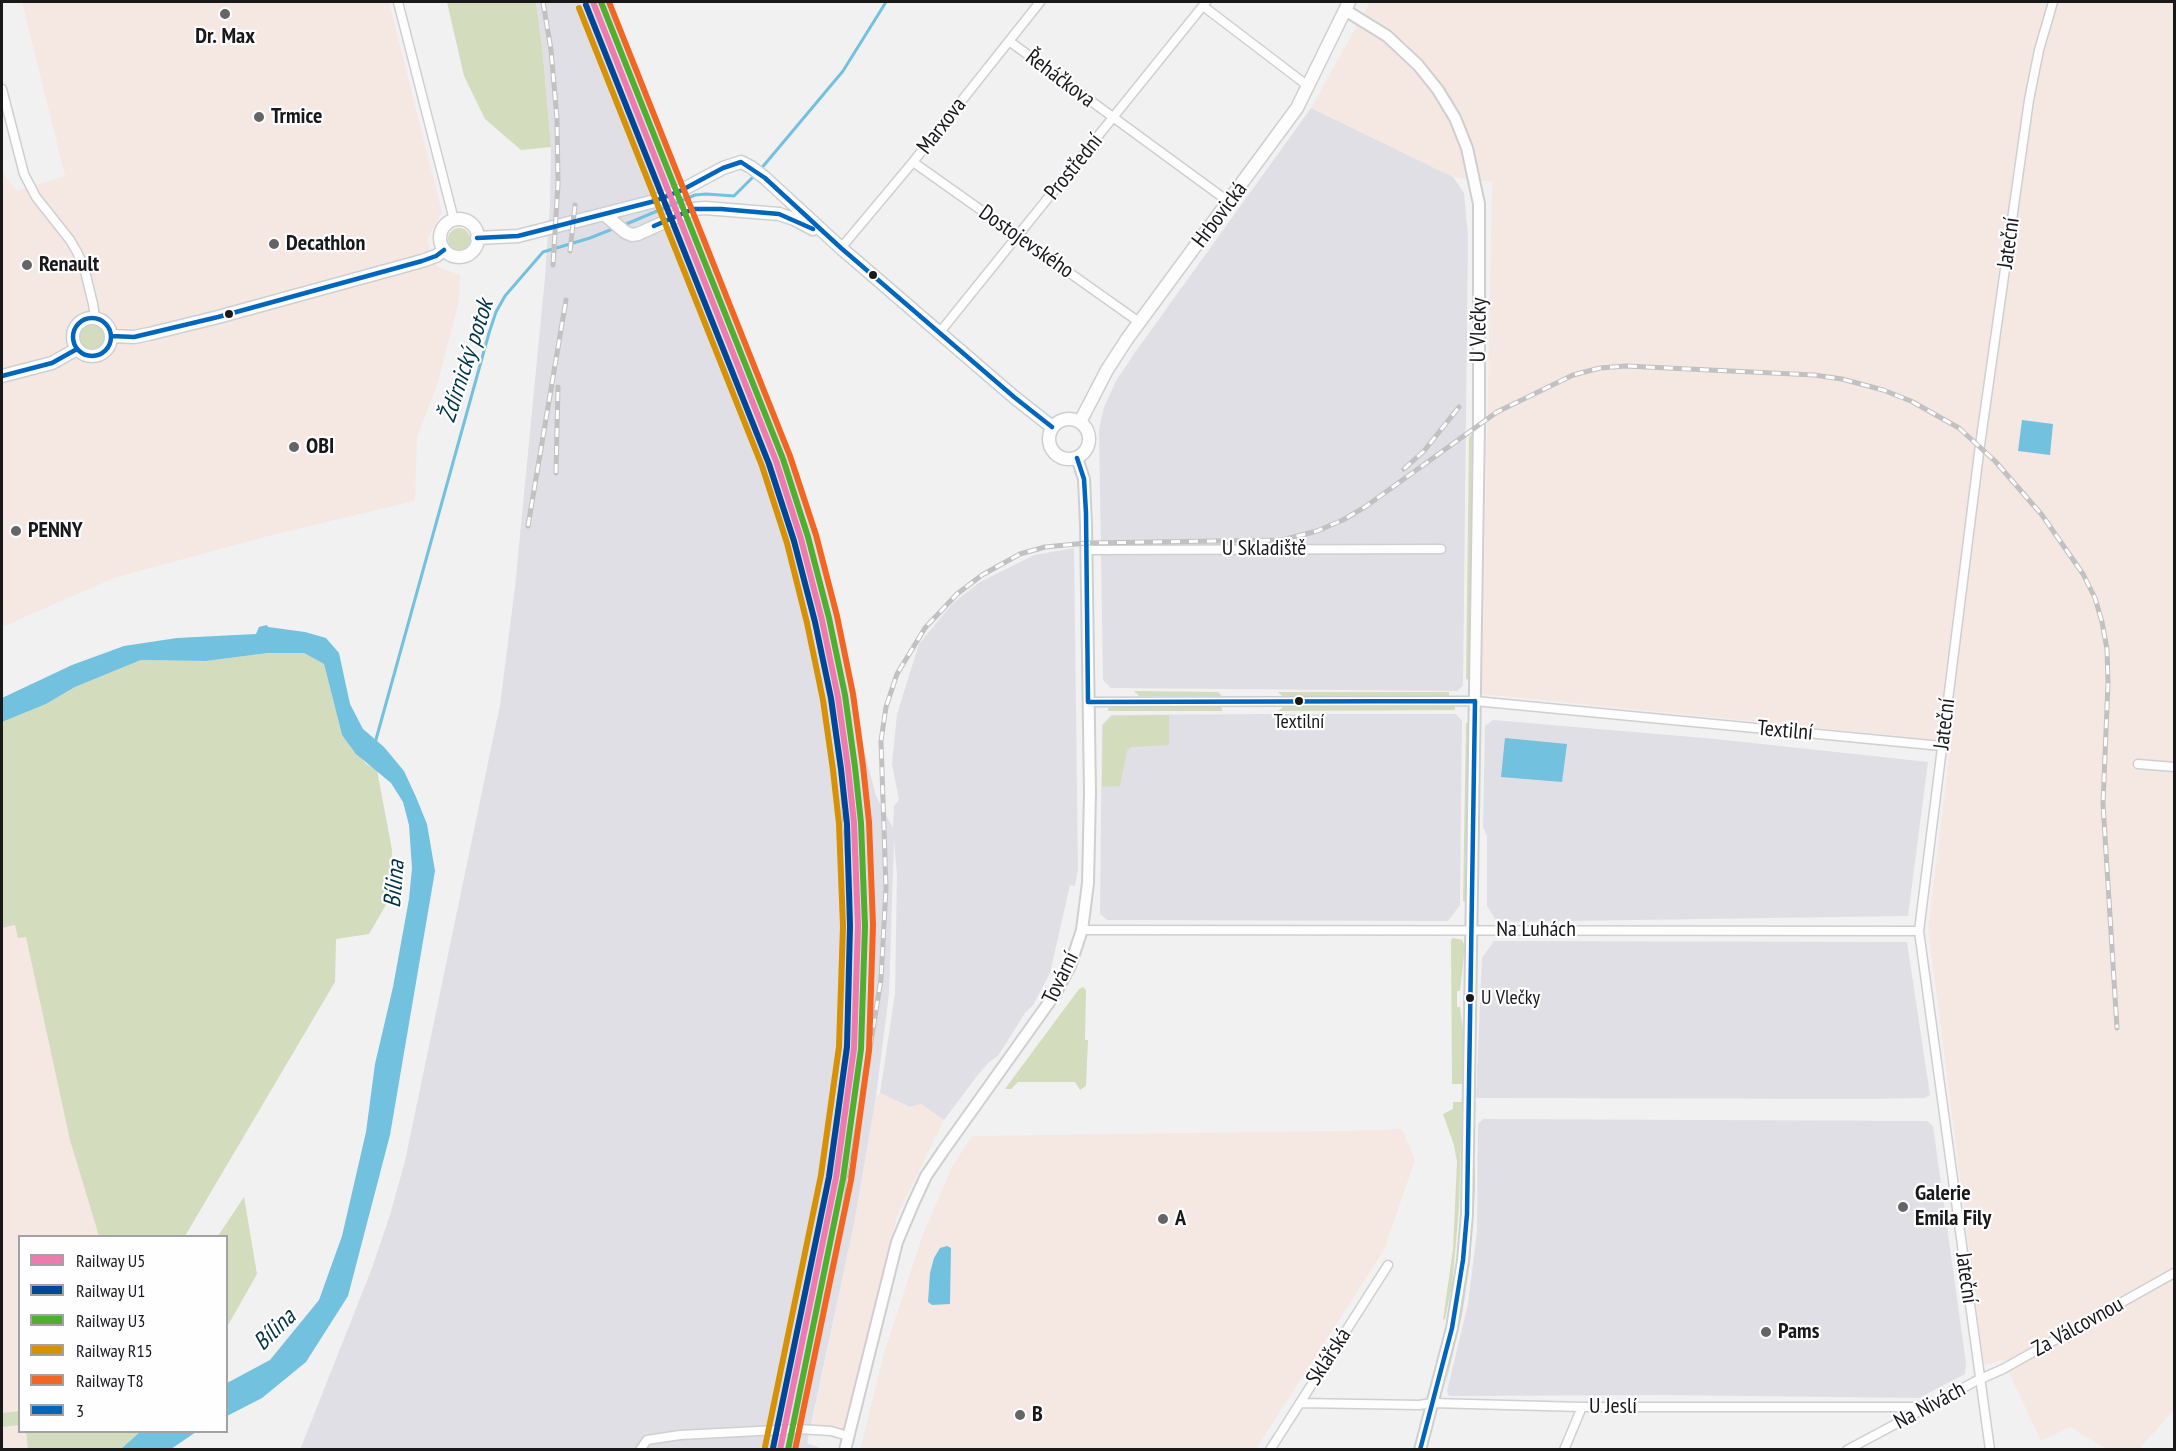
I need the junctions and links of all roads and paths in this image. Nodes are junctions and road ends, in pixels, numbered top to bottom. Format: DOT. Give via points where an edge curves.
graph roads {
  1 [pos="399,2"];
  2 [pos="1040,2"];
  3 [pos="2053,2"];
  4 [pos="1205,4"];
  5 [pos="1347,6"];
  6 [pos="1009,41"];
  7 [pos="1308,86"];
  8 [pos="2,89"];
  9 [pos="1113,119"];
  10 [pos="913,162"];
  11 [pos="1229,202"];
  12 [pos="604,214"];
  13 [pos="454,220"];
  14 [pos="1017,236"];
  15 [pos="477,238"];
  16 [pos="841,248"];
  17 [pos="444,250"];
  18 [pos="94,318"];
  19 [pos="1139,322"];
  20 [pos="940,332"];
  21 [pos="111,336"];
  22 [pos="77,349"];
  23 [pos="2,376"];
  24 [pos="1080,422"];
  25 [pos="1052,427"];
  26 [pos="1077,458"];
  27 [pos="1441,549"];
  28 [pos="1087,550"];
  29 [pos="1475,701"];
  30 [pos="1088,702"];
  31 [pos="1942,746"];
  32 [pos="2138,764"];
  33 [pos="2175,767"];
  34 [pos="1082,930"];
  35 [pos="1471,930"];
  36 [pos="1919,931"];
  37 [pos="1388,1265"];
  38 [pos="2175,1273"];
  39 [pos="1980,1379"];
  40 [pos="1300,1403"];
  41 [pos="1432,1403"];
  42 [pos="1582,1407"];
  43 [pos="1926,1407"];
  44 [pos="848,1436"];
  45 [pos="640,1449"];
  46 [pos="845,1449"];
  47 [pos="1270,1449"];
  48 [pos="1420,1449"];
  49 [pos="1564,1449"];
  50 [pos="1847,1449"];
  51 [pos="1990,1449"];
  1 -- 13 [label="street"];
  2 -- 6 [label="street, Marxova"];
  3 -- 31 [label="street, Jateční" via="2029,100"];
  4 -- 7 [label="street"];
  4 -- 9 [label="street, Prostřední"];
  5 -- 7 [label="main road, Hrbovická"];
  5 -- 29 [label="street, U Vlečky" via="1387,36 1438,90 1467,148 1479,204"];
  6 -- 9 [label="street, Řeháčkova"];
  6 -- 10 [label="street, Marxova"];
  7 -- 11 [label="main road, Hrbovická" via="1281,131"];
  8 -- 18 [label="street" via="24,174 36,197 77,252"];
  9 -- 11 [label="street, Řeháčkova"];
  9 -- 14 [label="street, Prostřední"];
  10 -- 14 [label="street, Dostojevského"];
  10 -- 16 [label="street, Marxova"];
  11 -- 19 [label="main road, Hrbovická"];
  12 -- 15 [label="main road" via="518,236"];
  12 -- 16 [label="main road" via="620,228 638,234 693,209 779,214"];
  12 -- 16 [label="main road" via="656,201 741,162 765,178"];
  13 -- 15 [label="main road" via="471,224"];
  13 -- 17 [label="main road" via="441,232"];
  14 -- 19 [label="street, Dostojevského"];
  14 -- 20 [label="street, Prostřední"];
  15 -- 17 [label="main road" via="474,249 465,256 454,256"];
  16 -- 20 [label="main road"];
  17 -- 21 [label="main road" via="422,261 218,317 134,337"];
  18 -- 21 [label="main road" via="108,326"];
  18 -- 22 [label="main road" via="76,326 73,343"];
  19 -- 24 [label="main road, Hrbovická" via="1107,370"];
  20 -- 25 [label="main road"];
  21 -- 22 [label="main road" via="107,348 97,356 86,356"];
  22 -- 23 [label="main road" via="52,363"];
  24 -- 25 [label="main road" via="1063,419"];
  24 -- 26 [label="main road" via="1089,438 1086,450"];
  25 -- 26 [label="main road" via="1048,436 1053,451 1060,457"];
  26 -- 28 [label="street, Tovární" via="1084,479"];
  27 -- 28 [label="street, U Skladiště"];
  28 -- 30 [label="street, Tovární"];
  29 -- 30 [label="street, Textilní"];
  29 -- 31 [label="street, Textilní"];
  29 -- 35 [label="street, U Vlečky"];
  30 -- 34 [label="street, Tovární" via="1090,845"];
  31 -- 36 [label="street, Jateční"];
  32 -- 33 [label="street"];
  34 -- 35 [label="street, Na Luhách"];
  34 -- 44 [label="street, Tovární" via="1055,994 926,1176 913,1204 897,1242"];
  35 -- 36 [label="street, Na Luhách"];
  35 -- 41 [label="street, U Vlečky" via="1467,1214 1456,1308"];
  36 -- 39 [label="street, Jateční"];
  37 -- 40 [label="street, Sklářská"];
  38 -- 39 [label="street, Za Válcovnou"];
  39 -- 43 [label="street, Na Nivách"];
  39 -- 51 [label="street, Jateční"];
  40 -- 41 [label="street, U Jeslí"];
  40 -- 47 [label="street, Sklářská"];
  41 -- 42 [label="street, U Jeslí"];
  41 -- 48 [label="street, U Vlečky"];
  42 -- 43 [label="street, U Jeslí"];
  42 -- 49 [label="street"];
  43 -- 50 [label="street, Na Nivách"];
  44 -- 45 [label="street" via="798,1429 680,1435 647,1440"];
  44 -- 46 [label="street, Tovární"];
}
